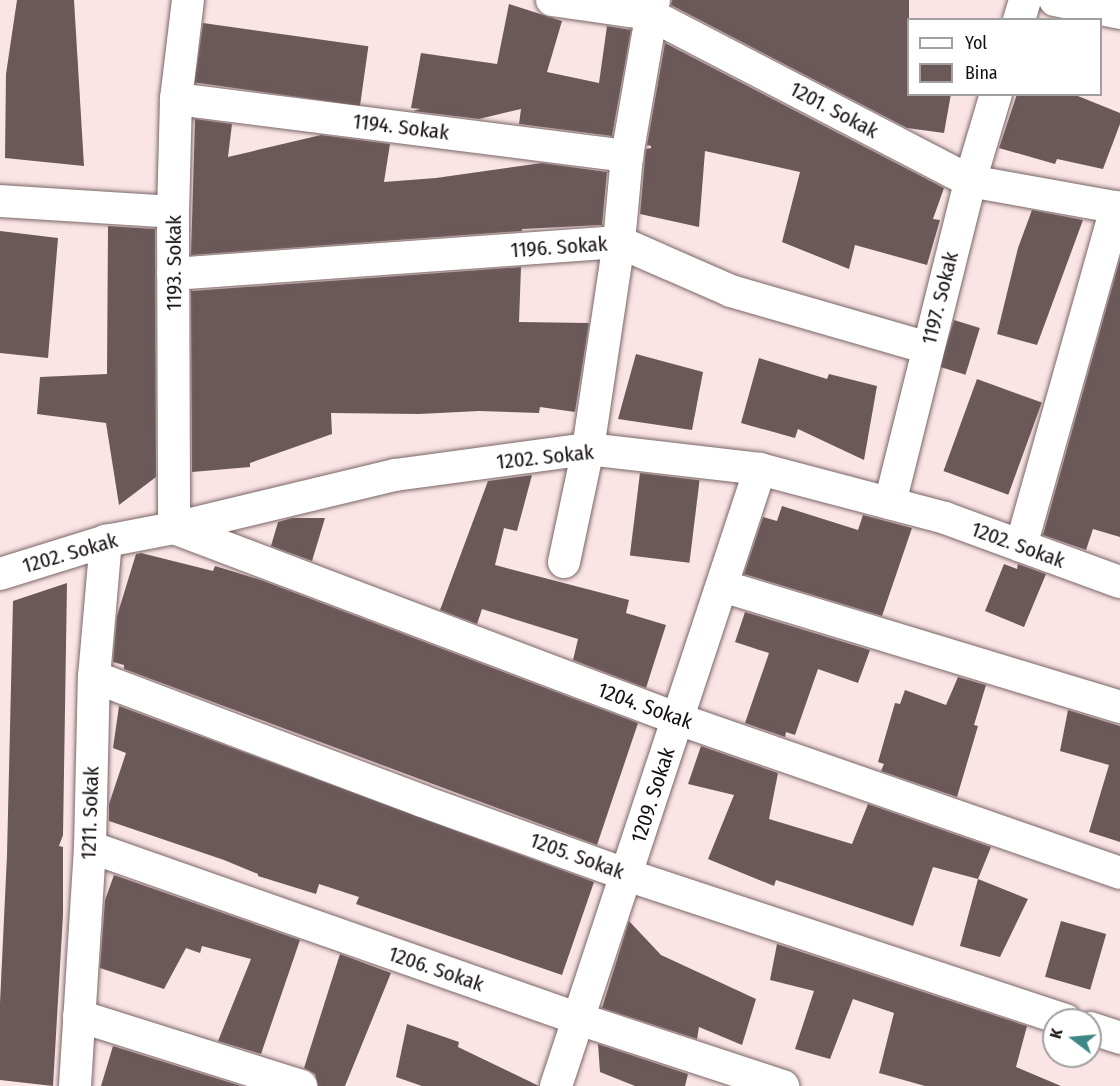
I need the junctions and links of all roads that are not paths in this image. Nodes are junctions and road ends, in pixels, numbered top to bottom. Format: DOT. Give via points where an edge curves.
graph roads {
  1 [pos="188,0"];
  2 [pos="552,0"];
  3 [pos="1025,0"];
  4 [pos="1055,0"];
  5 [pos="651,7"];
  6 [pos="1120,14"];
  7 [pos="1020,18"];
  8 [pos="995,96"];
  9 [pos="176,99"];
  10 [pos="627,156"];
  11 [pos="970,181"];
  12 [pos="0,201"];
  13 [pos="1118,208"];
  14 [pos="173,212"];
  15 [pos="619,242"];
  16 [pos="173,274"];
  17 [pos="928,348"];
  18 [pos="588,449"];
  19 [pos="760,469"];
  20 [pos="890,503"];
  21 [pos="174,528"];
  22 [pos="106,541"];
  23 [pos="1021,546"];
  24 [pos="564,562"];
  25 [pos="0,574"];
  26 [pos="1120,582"];
  27 [pos="722,586"];
  28 [pos="94,677"];
  29 [pos="1120,707"];
  30 [pos="678,719"];
  31 [pos="90,847"];
  32 [pos="1120,873"];
  33 [pos="627,874"];
  34 [pos="1042,1012"];
  35 [pos="79,1016"];
  36 [pos="579,1019"];
  37 [pos="1102,1032"];
  38 [pos="1120,1038"];
  39 [pos="75,1086"];
  40 [pos="301,1086"];
  41 [pos="556,1086"];
  42 [pos="783,1086"];
  1 -- 9 [label="street, 1193. Sokak"];
  2 -- 5 [label="street, 1201. Sokak"];
  3 -- 7 [label="street"];
  4 -- 6 [label="street"];
  5 -- 10 [label="street"];
  5 -- 11 [label="street, 1201. Sokak"];
  8 -- 11 [label="street, 1197. Sokak"];
  9 -- 10 [label="street, 1194. Sokak"];
  9 -- 14 [label="street, 1193. Sokak"];
  10 -- 15 [label="street"];
  11 -- 13 [label="street, 1201. Sokak"];
  11 -- 17 [label="street, 1197. Sokak"];
  12 -- 14 [label="street"];
  13 -- 23 [label="street"];
  14 -- 16 [label="street, 1193. Sokak"];
  15 -- 16 [label="street, 1196. Sokak"];
  15 -- 17 [label="street, 1196. Sokak" via="731,291"];
  15 -- 18 [label="street"];
  16 -- 21 [label="street, 1193. Sokak"];
  17 -- 20 [label="street, 1197. Sokak"];
  18 -- 19 [label="street, 1202. Sokak"];
  18 -- 21 [label="street, 1202. Sokak" via="395,475"];
  18 -- 24 [label="street"];
  19 -- 20 [label="street, 1202. Sokak"];
  19 -- 27 [label="street, 1209. Sokak"];
  20 -- 23 [label="street, 1202. Sokak"];
  21 -- 22 [label="street, 1202. Sokak"];
  21 -- 30 [label="street, 1204. Sokak"];
  22 -- 25 [label="street, 1202. Sokak"];
  22 -- 28 [label="street, 1211. Sokak"];
  23 -- 26 [label="street, 1202. Sokak"];
  27 -- 29 [label="street"];
  27 -- 30 [label="street, 1209. Sokak"];
  28 -- 31 [label="street, 1211. Sokak"];
  28 -- 33 [label="street, 1205. Sokak"];
  30 -- 32 [label="street, 1204. Sokak"];
  30 -- 33 [label="street, 1209. Sokak"];
  31 -- 35 [label="street, 1211. Sokak"];
  31 -- 36 [label="street, 1206. Sokak"];
  33 -- 34 [label="street, 1205. Sokak"];
  33 -- 36 [label="street, 1209. Sokak"];
  35 -- 39 [label="street, 1211. Sokak"];
  35 -- 40 [label="street"];
  36 -- 41 [label="street, 1209. Sokak"];
  36 -- 42 [label="street, 1206. Sokak"];
  37 -- 38 [label="street"];
}
